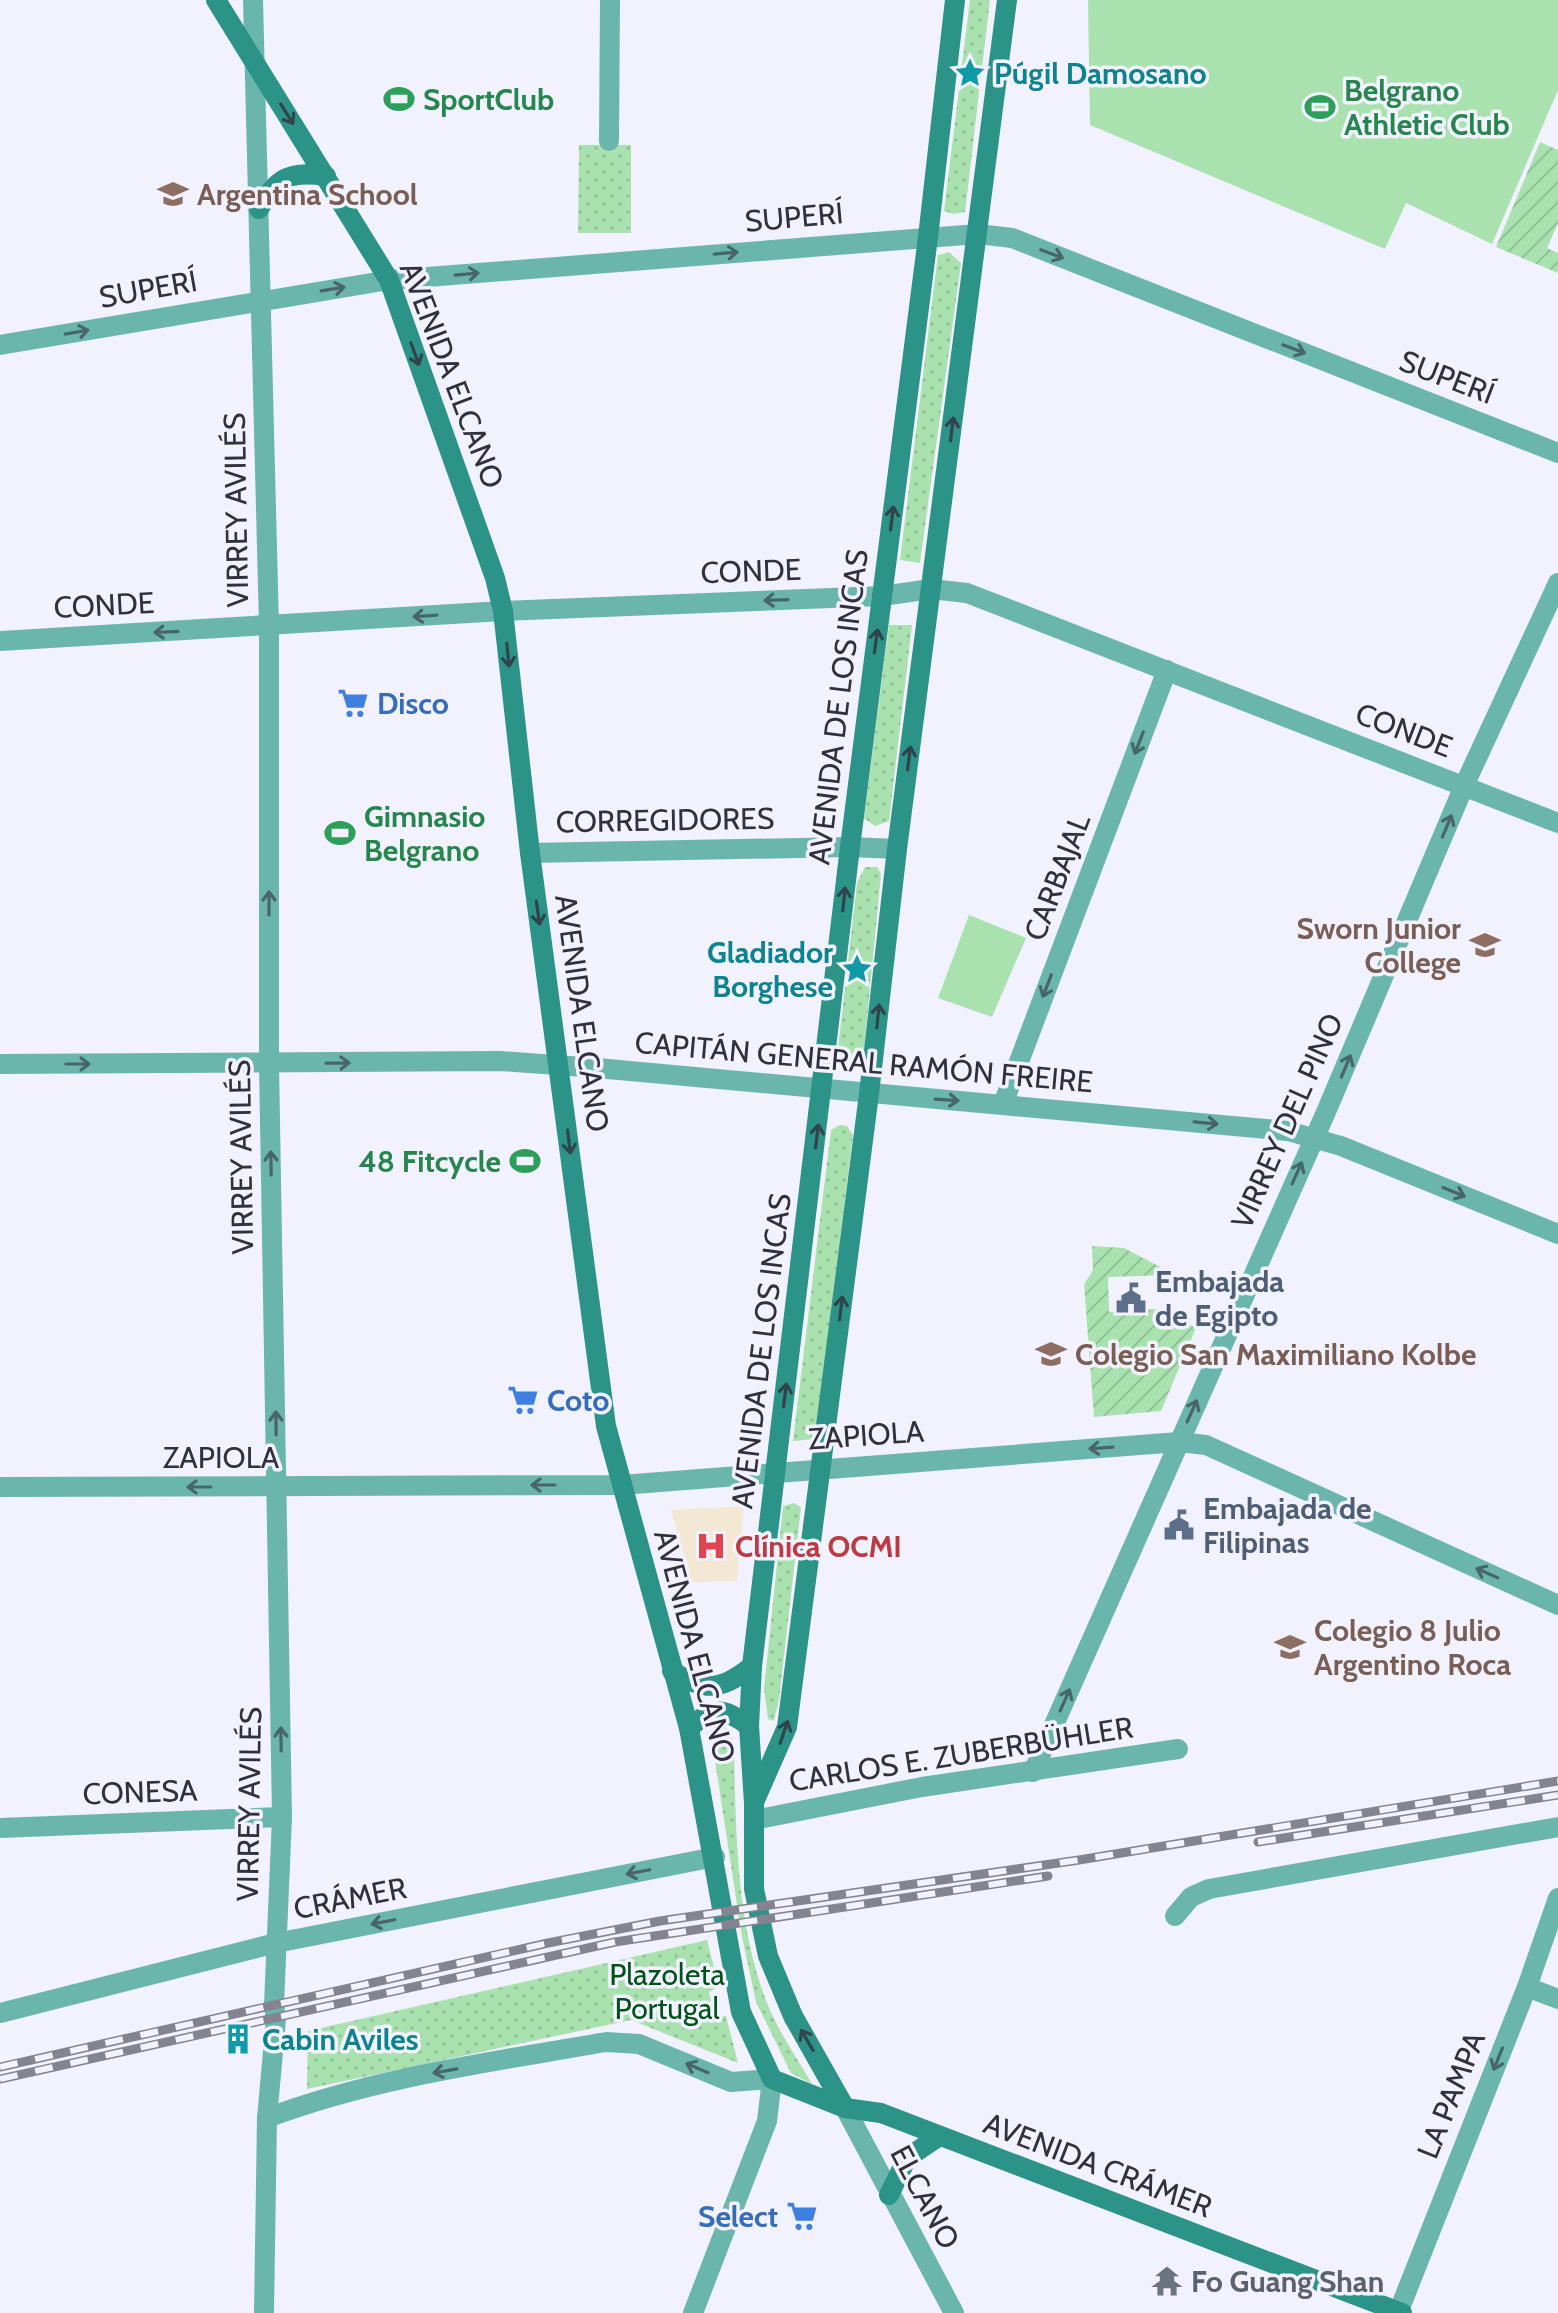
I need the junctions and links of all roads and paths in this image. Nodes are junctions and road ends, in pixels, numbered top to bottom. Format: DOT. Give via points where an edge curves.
graph roads {
  1 [pos="216,0"];
  2 [pos="253,0"];
  3 [pos="610,0"];
  4 [pos="955,0"];
  5 [pos="1007,0"];
  6 [pos="256,63"];
  7 [pos="609,141"];
  8 [pos="326,176"];
  9 [pos="259,209"];
  10 [pos="978,234"];
  11 [pos="928,237"];
  12 [pos="389,280"];
  13 [pos="262,299"];
  14 [pos="0,345"];
  15 [pos="1558,453"];
  16 [pos="1558,583"];
  17 [pos="931,589"];
  18 [pos="882,596"];
  19 [pos="503,611"];
  20 [pos="269,626"];
  21 [pos="0,641"];
  22 [pos="1167,670"];
  23 [pos="1464,786"];
  24 [pos="1558,823"];
  25 [pos="850,847"];
  26 [pos="897,849"];
  27 [pos="530,853"];
  28 [pos="0,1064"];
  29 [pos="269,1064"];
  30 [pos="560,1065"];
  31 [pos="822,1088"];
  32 [pos="869,1094"];
  33 [pos="1003,1104"];
  34 [pos="1314,1137"];
  35 [pos="1558,1234"];
  36 [pos="1179,1442"];
  37 [pos="820,1469"];
  38 [pos="776,1472"];
  39 [pos="621,1485"];
  40 [pos="0,1487"];
  41 [pos="277,1487"];
  42 [pos="1558,1605"];
  43 [pos="752,1666"];
  44 [pos="672,1671"];
  45 [pos="749,1726"];
  46 [pos="689,1728"];
  47 [pos="1178,1749"];
  48 [pos="1033,1772"];
  49 [pos="754,1812"];
  50 [pos="282,1817"];
  51 [pos="1558,1827"];
  52 [pos="0,1828"];
  53 [pos="715,1857"];
  54 [pos="1558,1898"];
  55 [pos="1175,1916"];
  56 [pos="276,1943"];
  57 [pos="1527,1987"];
  58 [pos="1558,1999"];
  59 [pos="0,2013"];
  60 [pos="772,2079"];
  61 [pos="845,2108"];
  62 [pos="267,2118"];
  63 [pos="938,2137"];
  64 [pos="889,2195"];
  65 [pos="1399,2312"];
  66 [pos="264,2313"];
  67 [pos="693,2313"];
  68 [pos="954,2313"];
  1 -- 6 [label="main road, AVENIDA ELCANO"];
  2 -- 6 [label="street, VIRREY AVILÉS"];
  3 -- 7 [label="street"];
  4 -- 11 [label="main road, AVENIDA DE LOS INCAS"];
  5 -- 10 [label="main road"];
  6 -- 8 [label="main road, AVENIDA ELCANO, one-way"];
  6 -- 9 [label="street, VIRREY AVILÉS"];
  8 -- 9 [label="main road" via="301,173 284,178"];
  8 -- 12 [label="main road, AVENIDA ELCANO"];
  9 -- 13 [label="street, VIRREY AVILÉS"];
  10 -- 11 [label="street, SUPERÍ"];
  10 -- 15 [label="street, SUPERÍ, one-way" via="1012,238"];
  17 -- 10 [label="main road, one-way"];
  12 -- 11 [label="street, SUPERÍ, one-way"];
  18 -- 11 [label="main road, AVENIDA DE LOS INCAS, one-way"];
  13 -- 12 [label="street, SUPERÍ, one-way"];
  12 -- 19 [label="main road, AVENIDA ELCANO, one-way"];
  14 -- 13 [label="street, SUPERÍ, one-way"];
  13 -- 20 [label="street, VIRREY AVILÉS"];
  16 -- 23 [label="street, VIRREY DEL PINO"];
  17 -- 18 [label="street, CONDE"];
  17 -- 22 [label="street, CONDE" via="967,593"];
  26 -- 17 [label="main road, one-way"];
  18 -- 19 [label="street, CONDE, one-way"];
  25 -- 18 [label="main road, AVENIDA DE LOS INCAS, one-way"];
  19 -- 20 [label="street, CONDE, one-way"];
  19 -- 27 [label="main road, AVENIDA ELCANO, one-way"];
  20 -- 21 [label="street, CONDE, one-way"];
  29 -- 20 [label="street, VIRREY AVILÉS, one-way"];
  22 -- 23 [label="street, CONDE"];
  22 -- 33 [label="street, CARBAJAL, one-way"];
  23 -- 24 [label="street, CONDE"];
  34 -- 23 [label="street, VIRREY DEL PINO, one-way"];
  25 -- 26 [label="street, CORREGIDORES"];
  25 -- 27 [label="street, CORREGIDORES"];
  31 -- 25 [label="main road, AVENIDA DE LOS INCAS, one-way"];
  32 -- 26 [label="main road, one-way"];
  27 -- 30 [label="main road, AVENIDA ELCANO, one-way"];
  28 -- 29 [label="street, CAPITÁN GENERAL RAMÓN FREIRE, one-way"];
  29 -- 30 [label="street, CAPITÁN GENERAL RAMÓN FREIRE, one-way"];
  41 -- 29 [label="street, VIRREY AVILÉS, one-way"];
  30 -- 31 [label="street, CAPITÁN GENERAL RAMÓN FREIRE"];
  30 -- 39 [label="main road, AVENIDA ELCANO, one-way" via="606,1426"];
  31 -- 32 [label="street, CAPITÁN GENERAL RAMÓN FREIRE"];
  38 -- 31 [label="main road, AVENIDA DE LOS INCAS, one-way"];
  32 -- 33 [label="street, CAPITÁN GENERAL RAMÓN FREIRE, one-way"];
  37 -- 32 [label="main road, one-way"];
  33 -- 34 [label="street, CAPITÁN GENERAL RAMÓN FREIRE, one-way"];
  34 -- 35 [label="street, CAPITÁN GENERAL RAMÓN FREIRE, one-way"];
  36 -- 34 [label="street, VIRREY DEL PINO, one-way"];
  36 -- 37 [label="street, ZAPIOLA, one-way"];
  42 -- 36 [label="street, ZAPIOLA, one-way" via="1206,1445"];
  48 -- 36 [label="street, VIRREY DEL PINO, one-way"];
  37 -- 38 [label="street, ZAPIOLA"];
  49 -- 37 [label="main road, one-way" via="787,1727"];
  38 -- 39 [label="street, ZAPIOLA"];
  38 -- 43 [label="main road, AVENIDA DE LOS INCAS"];
  39 -- 41 [label="street, ZAPIOLA, one-way"];
  39 -- 44 [label="main road, AVENIDA ELCANO"];
  41 -- 40 [label="street, ZAPIOLA, one-way"];
  50 -- 41 [label="street, VIRREY AVILÉS, one-way"];
  43 -- 44 [label="main road" via="723,1686 697,1684"];
  43 -- 45 [label="main road, AVENIDA DE LOS INCAS"];
  44 -- 46 [label="main road, AVENIDA ELCANO"];
  45 -- 46 [label="main road" via="718,1711"];
  45 -- 49 [label="main road, AVENIDA DE LOS INCAS"];
  46 -- 53 [label="main road, AVENIDA ELCANO"];
  47 -- 48 [label="street, CARLOS E. ZUBERBÜHLER"];
  48 -- 49 [label="street, CARLOS E. ZUBERBÜHLER"];
  61 -- 49 [label="main road, one-way" via="793,2016 768,1956 754,1889"];
  50 -- 52 [label="street, CONESA"];
  50 -- 56 [label="street, VIRREY AVILÉS"];
  51 -- 55 [label="street" via="1209,1889 1191,1897"];
  53 -- 56 [label="street, CRÁMER, one-way"];
  53 -- 60 [label="main road, AVENIDA ELCANO" via="741,2012"];
  54 -- 57 [label="street, LA PAMPA"];
  56 -- 59 [label="street, CRÁMER"];
  56 -- 62 [label="street, VIRREY AVILÉS"];
  57 -- 58 [label="street"];
  57 -- 65 [label="street, LA PAMPA, one-way"];
  60 -- 61 [label="main road, AVENIDA CRÁMER"];
  60 -- 62 [label="street, one-way" via="731,2082 639,2044 606,2042 389,2081 318,2098"];
  60 -- 67 [label="street" via="767,2121"];
  61 -- 63 [label="main road, AVENIDA CRÁMER" via="881,2113"];
  61 -- 64 [label="street, ELCANO"];
  62 -- 66 [label="street, VIRREY AVILÉS"];
  63 -- 64 [label="main road" via="907,2158"];
  63 -- 65 [label="main road, AVENIDA CRÁMER"];
  64 -- 68 [label="street, ELCANO"];
}
